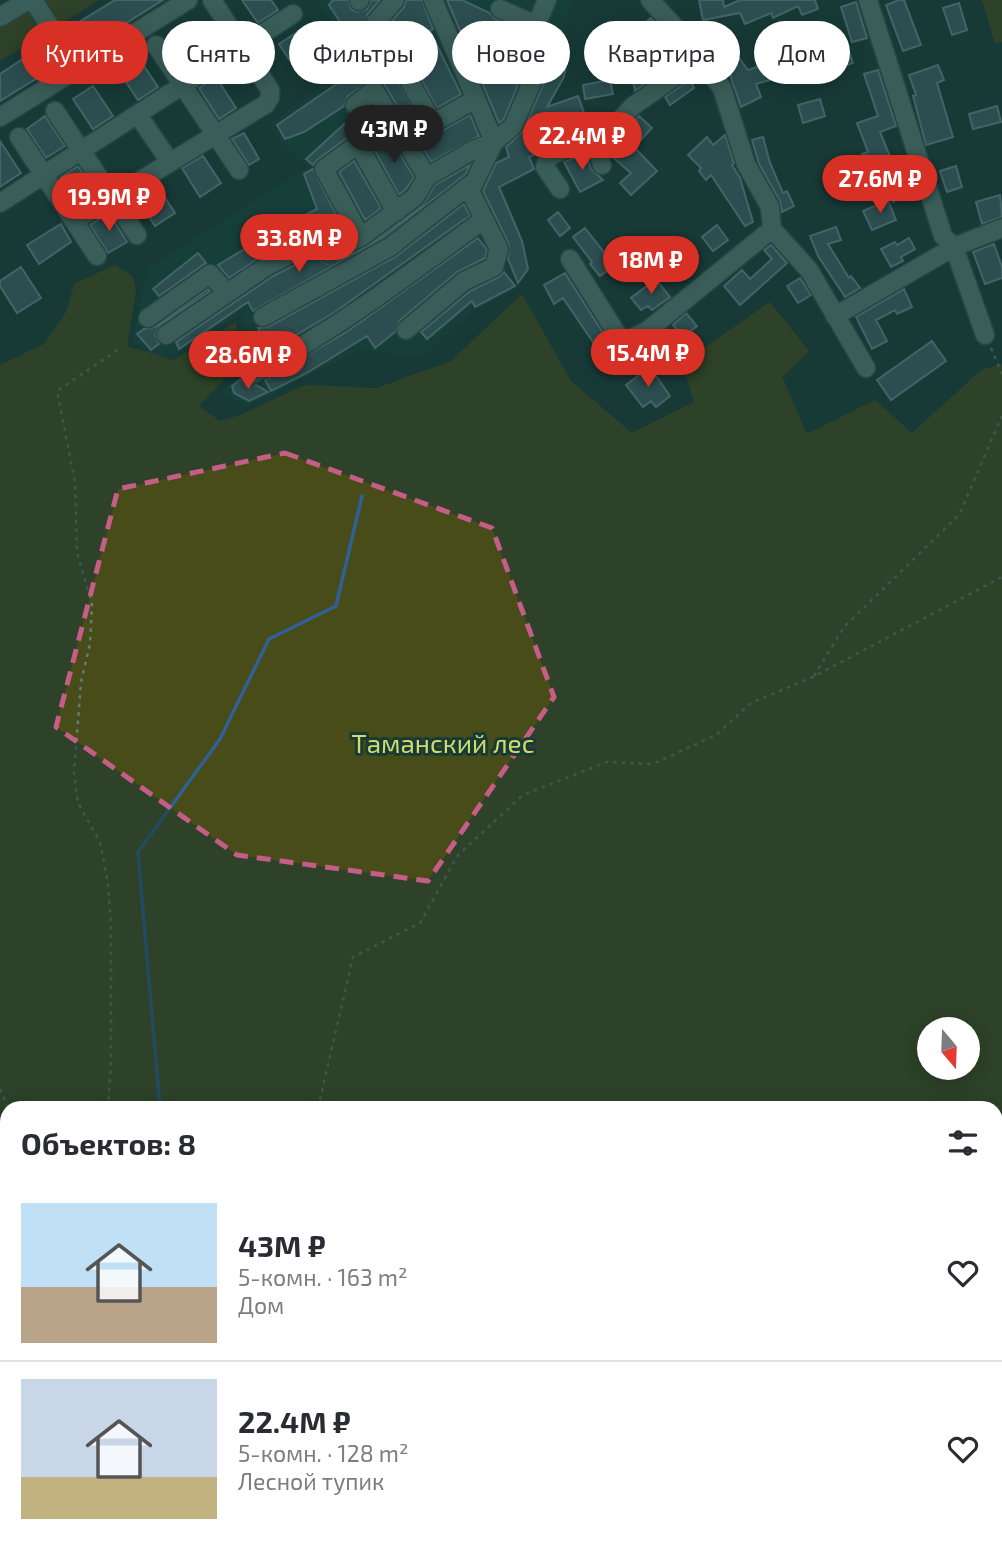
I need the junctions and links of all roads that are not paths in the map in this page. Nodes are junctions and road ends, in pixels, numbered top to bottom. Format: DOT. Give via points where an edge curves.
graph roads {
  1 [pos="28,0"];
  2 [pos="33,0"];
  3 [pos="188,0"];
  4 [pos="212,0"];
  5 [pos="396,0"];
  6 [pos="433,0"];
  7 [pos="547,0"];
  8 [pos="650,0"];
  9 [pos="868,0"];
  10 [pos="500,9"];
  11 [pos="293,14"];
  12 [pos="0,17"];
  13 [pos="46,21"];
  14 [pos="142,21"];
  15 [pos="225,21"];
  16 [pos="668,21"];
  17 [pos="275,26"];
  18 [pos="156,45"];
  19 [pos="36,84"];
  20 [pos="186,84"];
  21 [pos="266,84"];
  22 [pos="664,84"];
  23 [pos="719,84"];
  24 [pos="531,85"];
  25 [pos="183,86"];
  26 [pos="476,99"];
  27 [pos="355,105"];
  28 [pos="55,111"];
  29 [pos="138,115"];
  30 [pos="0,117"];
  31 [pos="392,119"];
  32 [pos="611,129"];
  33 [pos="216,134"];
  34 [pos="19,137"];
  35 [pos="494,142"];
  36 [pos="358,144"];
  37 [pos="82,151"];
  38 [pos="170,162"];
  39 [pos="603,164"];
  40 [pos="239,170"];
  41 [pos="44,175"];
  42 [pos="427,177"];
  43 [pos="475,181"];
  44 [pos="560,189"];
  45 [pos="113,197"];
  46 [pos="0,203"];
  47 [pos="396,212"];
  48 [pos="484,219"];
  49 [pos="74,221"];
  50 [pos="1002,228"];
  51 [pos="772,229"];
  52 [pos="137,235"];
  53 [pos="361,237"];
  54 [pos="954,247"];
  55 [pos="97,256"];
  56 [pos="570,259"];
  57 [pos="227,293"];
  58 [pos="835,316"];
  59 [pos="262,317"];
  60 [pos="148,318"];
  61 [pos="407,330"];
  62 [pos="166,335"];
  63 [pos="985,335"];
  64 [pos="866,368"];
  65 [pos="251,375"];
  1 -- 12 [label="street"];
  2 -- 13 [label="street"];
  3 -- 14 [label="street"];
  4 -- 15 [label="street"];
  5 -- 26 [label="street" via="376,22 433,123"];
  6 -- 26 [label="street"];
  7 -- 10 [label="street" via="536,25"];
  8 -- 16 [label="street"];
  9 -- 54 [label="street" via="943,236"];
  11 -- 17 [label="street"];
  18 -- 25 [label="street"];
  19 -- 30 [label="street"];
  20 -- 25 [label="street"];
  21 -- 33 [label="street" via="270,90 266,104"];
  22 -- 32 [label="street"];
  23 -- 51 [label="street" via="746,164 769,208"];
  24 -- 35 [label="street" via="513,126"];
  25 -- 29 [label="street"];
  25 -- 33 [label="street"];
  26 -- 35 [label="street"];
  27 -- 31 [label="street" via="374,90"];
  28 -- 37 [label="street"];
  29 -- 37 [label="street"];
  29 -- 38 [label="street"];
  31 -- 36 [label="street"];
  31 -- 42 [label="street"];
  32 -- 39 [label="street" via="596,146"];
  32 -- 44 [label="street" via="548,157 545,167"];
  33 -- 38 [label="street"];
  33 -- 40 [label="street"];
  34 -- 41 [label="street"];
  35 -- 42 [label="street"];
  35 -- 43 [label="street"];
  36 -- 47 [label="street"];
  36 -- 53 [label="street" via="324,169"];
  37 -- 41 [label="street"];
  37 -- 45 [label="street"];
  38 -- 45 [label="street"];
  41 -- 46 [label="street"];
  41 -- 49 [label="street"];
  42 -- 47 [label="street" via="415,197"];
  43 -- 48 [label="street" via="470,191"];
  43 -- 59 [label="street" via="390,247"];
  45 -- 49 [label="street"];
  45 -- 52 [label="street"];
  47 -- 53 [label="street"];
  48 -- 61 [label="street" via="499,249 494,267 464,281"];
  48 -- 65 [label="street" via="388,290 298,350"];
  49 -- 55 [label="street"];
  50 -- 54 [label="street"];
  51 -- 56 [label="street" via="647,331 622,342"];
  51 -- 58 [label="street" via="809,270"];
  53 -- 57 [label="street" via="328,253 320,239"];
  54 -- 58 [label="street"];
  54 -- 63 [label="street"];
  57 -- 60 [label="street" via="210,275"];
  57 -- 62 [label="street"];
  58 -- 64 [label="street"];
}
